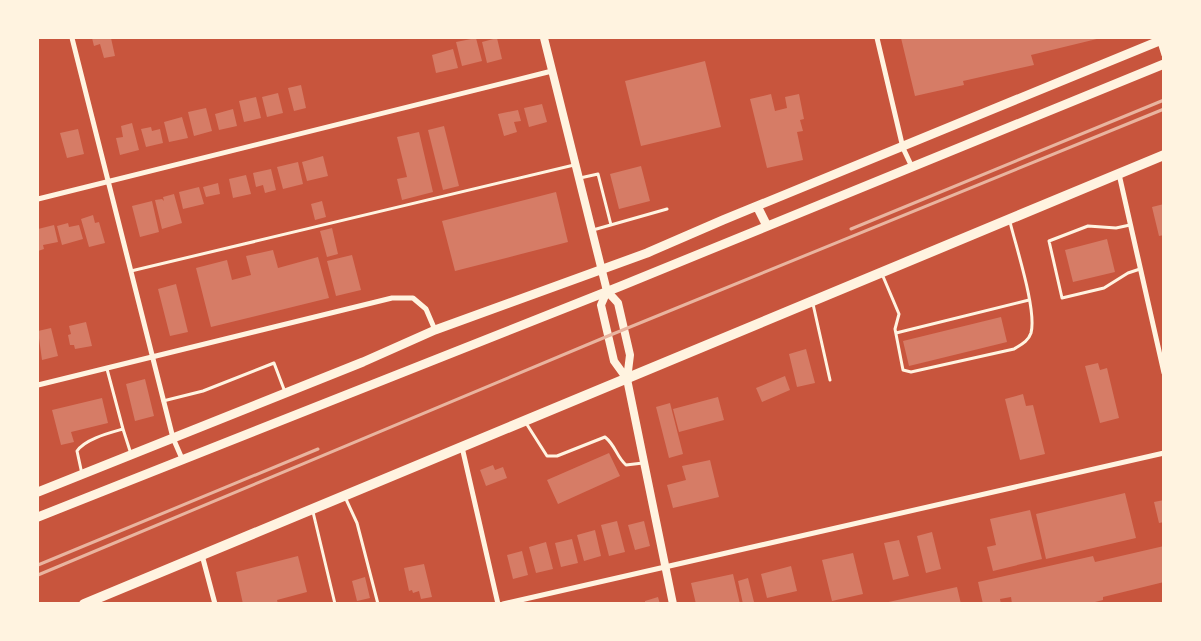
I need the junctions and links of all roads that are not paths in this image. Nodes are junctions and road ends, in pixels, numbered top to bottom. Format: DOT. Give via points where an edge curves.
graph roads {
  1 [pos="72,38"];
  2 [pos="544,38"];
  3 [pos="878,38"];
  4 [pos="1161,39"];
  5 [pos="1164,55"];
  6 [pos="1164,64"];
  7 [pos="552,71"];
  8 [pos="902,148"];
  9 [pos="1164,155"];
  10 [pos="577,164"];
  11 [pos="912,167"];
  12 [pos="1119,173"];
  13 [pos="580,178"];
  14 [pos="109,182"];
  15 [pos="38,200"];
  16 [pos="757,206"];
  17 [pos="667,209"];
  18 [pos="1009,219"];
  19 [pos="611,225"];
  20 [pos="1131,225"];
  21 [pos="767,226"];
  22 [pos="593,230"];
  23 [pos="602,268"];
  24 [pos="1140,269"];
  25 [pos="131,271"];
  26 [pos="881,272"];
  27 [pos="607,291"];
  28 [pos="1029,300"];
  29 [pos="812,301"];
  30 [pos="435,330"];
  31 [pos="896,333"];
  32 [pos="152,358"];
  33 [pos="107,368"];
  34 [pos="1164,373"];
  35 [pos="627,379"];
  36 [pos="830,380"];
  37 [pos="38,385"];
  38 [pos="285,393"];
  39 [pos="163,401"];
  40 [pos="525,420"];
  41 [pos="122,429"];
  42 [pos="172,438"];
  43 [pos="462,446"];
  44 [pos="1164,453"];
  45 [pos="131,455"];
  46 [pos="183,461"];
  47 [pos="644,463"];
  48 [pos="82,474"];
  49 [pos="38,492"];
  50 [pos="344,495"];
  51 [pos="312,508"];
  52 [pos="38,517"];
  53 [pos="202,554"];
  54 [pos="665,567"];
  55 [pos="84,604"];
  56 [pos="214,604"];
  57 [pos="335,604"];
  58 [pos="378,604"];
  59 [pos="498,604"];
  60 [pos="503,604"];
  61 [pos="673,604"];
  1 -- 14 [label="street"];
  2 -- 7 [label="street"];
  3 -- 8 [label="street"];
  4 -- 5 [label="street"];
  4 -- 8 [label="main road"];
  6 -- 11 [label="main road"];
  7 -- 10 [label="street"];
  7 -- 14 [label="street"];
  8 -- 11 [label="street"];
  8 -- 16 [label="main road"];
  9 -- 12 [label="main road"];
  10 -- 13 [label="street"];
  10 -- 25 [label="lane"];
  11 -- 21 [label="main road"];
  12 -- 18 [label="main road"];
  12 -- 20 [label="street"];
  13 -- 19 [label="lane" via="598,174"];
  13 -- 22 [label="street"];
  14 -- 15 [label="street"];
  14 -- 25 [label="street"];
  16 -- 21 [label="main road"];
  16 -- 23 [label="main road" via="647,253"];
  17 -- 19 [label="lane"];
  18 -- 26 [label="main road"];
  18 -- 28 [label="lane"];
  19 -- 22 [label="lane"];
  20 -- 24 [label="street"];
  20 -- 24 [label="lane" via="1116,228 1088,226 1049,240 1062,298 1104,288"];
  21 -- 27 [label="main road"];
  22 -- 23 [label="street"];
  23 -- 27 [label="street"];
  23 -- 30 [label="main road"];
  24 -- 34 [label="street"];
  25 -- 32 [label="street"];
  26 -- 29 [label="main road"];
  26 -- 31 [label="lane" via="899,314"];
  27 -- 35 [label="street" via="618,302 630,355"];
  27 -- 35 [label="street" via="601,305 614,361"];
  27 -- 46 [label="main road"];
  28 -- 31 [label="lane"];
  28 -- 31 [label="lane" via="1030,334 1025,343 1014,349 911,372 903,370"];
  29 -- 35 [label="main road"];
  29 -- 36 [label="lane"];
  30 -- 32 [label="street" via="426,309 413,298 392,298"];
  30 -- 38 [label="main road"];
  32 -- 33 [label="street"];
  32 -- 39 [label="street"];
  33 -- 37 [label="street"];
  33 -- 41 [label="lane"];
  35 -- 40 [label="main road"];
  35 -- 47 [label="street"];
  38 -- 39 [label="lane" via="274,363 203,391"];
  38 -- 42 [label="main road"];
  39 -- 42 [label="street"];
  40 -- 43 [label="main road"];
  40 -- 47 [label="lane" via="547,456 557,456 604,437 614,444 620,460 626,465"];
  41 -- 45 [label="lane"];
  41 -- 48 [label="lane" via="80,447 77,451"];
  42 -- 45 [label="main road"];
  42 -- 46 [label="street"];
  43 -- 50 [label="main road"];
  43 -- 59 [label="street"];
  44 -- 54 [label="street"];
  45 -- 48 [label="main road"];
  46 -- 52 [label="main road"];
  47 -- 54 [label="street"];
  48 -- 49 [label="main road"];
  50 -- 51 [label="main road"];
  50 -- 58 [label="lane" via="357,523"];
  51 -- 53 [label="main road"];
  51 -- 57 [label="lane"];
  53 -- 55 [label="main road"];
  53 -- 56 [label="street"];
  54 -- 60 [label="street"];
  54 -- 61 [label="street"];
}
